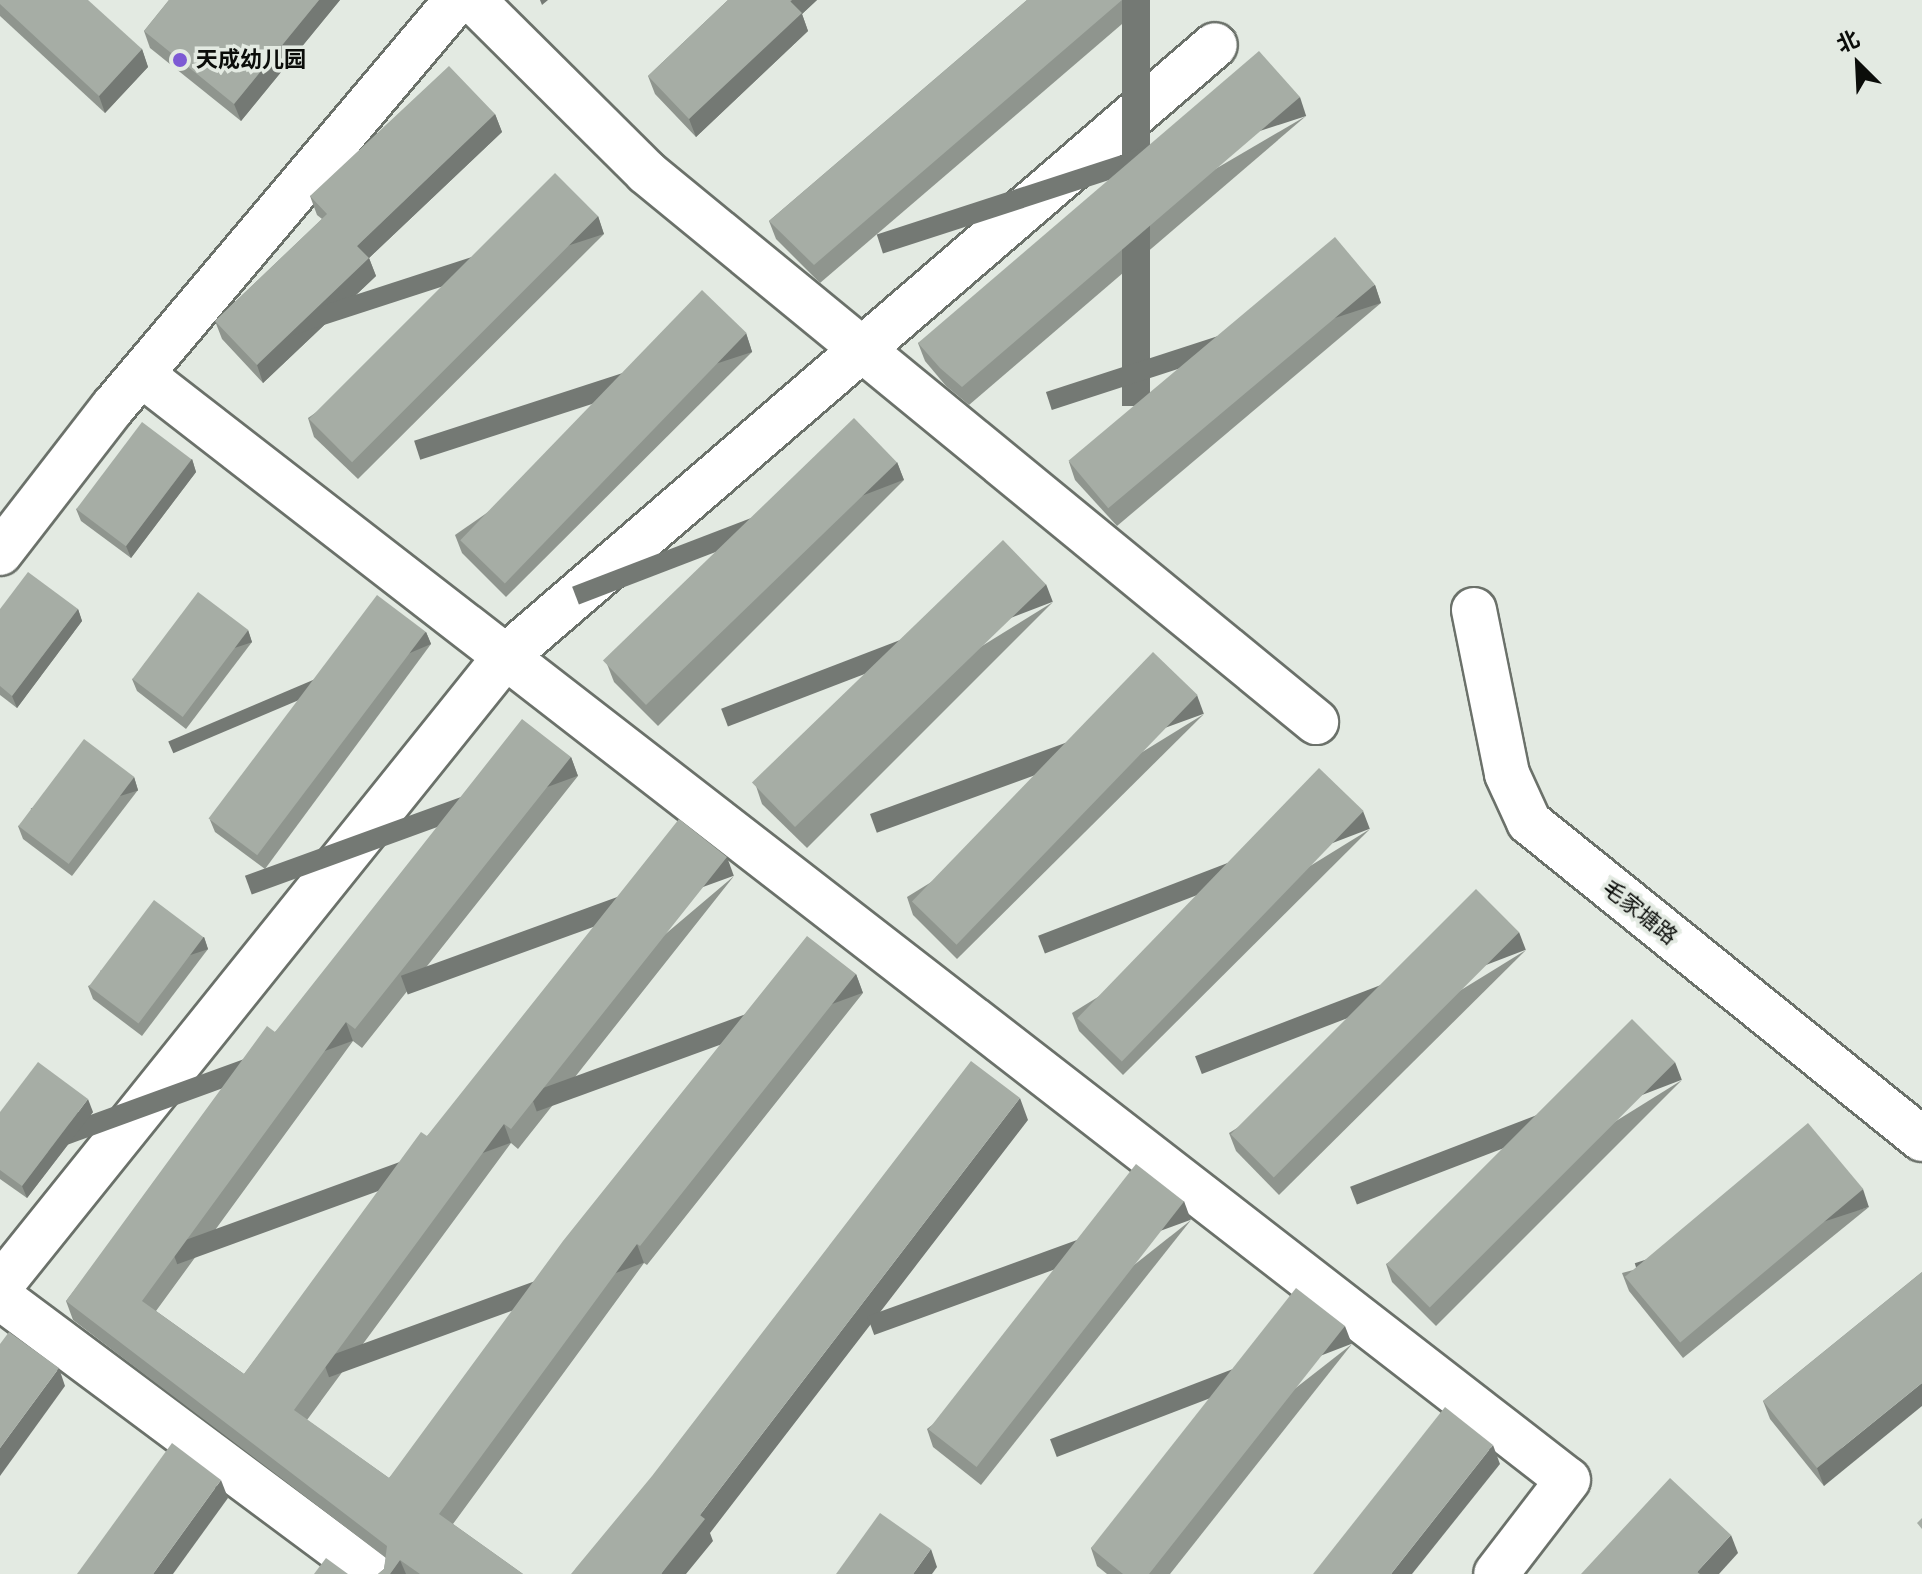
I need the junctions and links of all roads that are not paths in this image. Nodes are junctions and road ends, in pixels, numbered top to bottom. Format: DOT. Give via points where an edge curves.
graph roads {
  1 [pos="457,0"];
  2 [pos="473,0"];
  3 [pos="1215,45"];
  4 [pos="860,348"];
  5 [pos="141,374"];
  6 [pos="0,553"];
  7 [pos="1474,610"];
  8 [pos="505,657"];
  9 [pos="1316,722"];
  10 [pos="1922,1139"];
  11 [pos="0,1286"];
  12 [pos="0,1297"];
  13 [pos="371,1574"];
  14 [pos="1496,1574"];
  1 -- 5 [label="street"];
  2 -- 4 [label="street" via="646,172"];
  3 -- 4 [label="street"];
  4 -- 8 [label="street"];
  4 -- 9 [label="street"];
  5 -- 6 [label="street"];
  5 -- 8 [label="street"];
  7 -- 10 [label="street, 毛家塘路" via="1507,774 1529,822"];
  8 -- 11 [label="street"];
  8 -- 14 [label="street" via="1568,1480"];
  12 -- 13 [label="street"];
}
